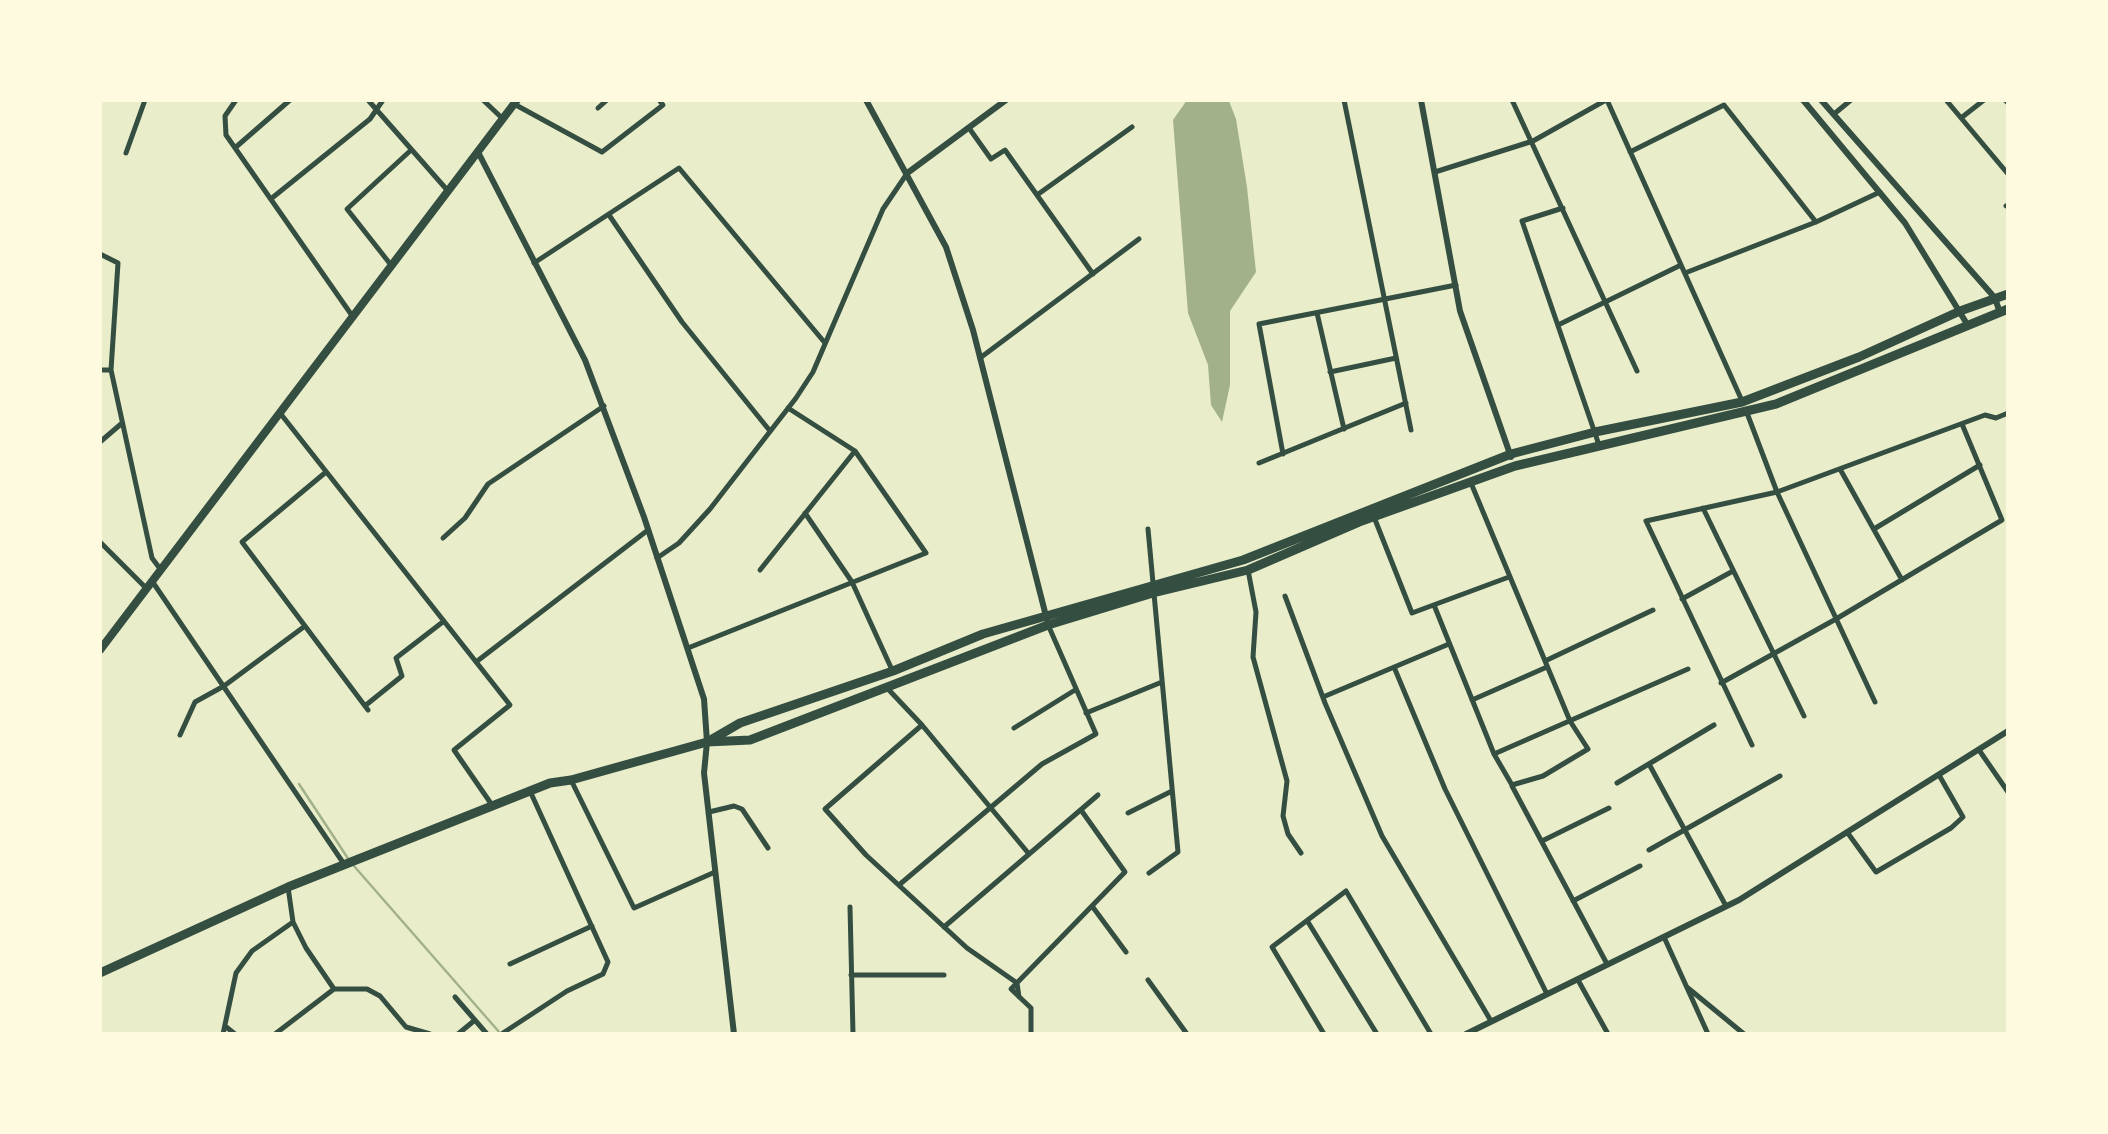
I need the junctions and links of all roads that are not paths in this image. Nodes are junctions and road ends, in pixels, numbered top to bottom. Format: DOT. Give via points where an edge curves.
graph roads {
  1 [pos="145,100"];
  2 [pos="236,100"];
  3 [pos="290,100"];
  4 [pos="368,100"];
  5 [pos="383,100"];
  6 [pos="482,100"];
  7 [pos="607,100"];
  8 [pos="658,100"];
  9 [pos="866,100"];
  10 [pos="1006,100"];
  11 [pos="1344,100"];
  12 [pos="1421,100"];
  13 [pos="1512,100"];
  14 [pos="1607,100"];
  15 [pos="1802,100"];
  16 [pos="1821,100"];
  17 [pos="1852,100"];
  18 [pos="1946,100"];
  19 [pos="1984,100"];
  20 [pos="516,102"];
  21 [pos="374,108"];
  22 [pos="598,108"];
  23 [pos="1834,114"];
  24 [pos="503,118"];
  25 [pos="1962,118"];
  26 [pos="1132,127"];
  27 [pos="968,128"];
  28 [pos="1533,141"];
  29 [pos="236,148"];
  30 [pos="410,151"];
  31 [pos="478,152"];
  32 [pos="1630,152"];
  33 [pos="126,154"];
  34 [pos="1435,172"];
  35 [pos="906,174"];
  36 [pos="2008,174"];
  37 [pos="448,192"];
  38 [pos="1880,192"];
  39 [pos="1037,195"];
  40 [pos="272,198"];
  41 [pos="1563,208"];
  42 [pos="609,214"];
  43 [pos="1816,222"];
  44 [pos="1140,240"];
  45 [pos="100,254"];
  46 [pos="534,263"];
  47 [pos="1681,265"];
  48 [pos="392,266"];
  49 [pos="1685,273"];
  50 [pos="1093,274"];
  51 [pos="1456,284"];
  52 [pos="2008,294"];
  53 [pos="1995,298"];
  54 [pos="1384,299"];
  55 [pos="1606,302"];
  56 [pos="1960,311"];
  57 [pos="2004,311"];
  58 [pos="1317,312"];
  59 [pos="353,316"];
  60 [pos="1967,324"];
  61 [pos="1558,325"];
  62 [pos="825,344"];
  63 [pos="980,358"];
  64 [pos="1396,358"];
  65 [pos="100,370"];
  66 [pos="111,370"];
  67 [pos="1638,371"];
  68 [pos="1330,372"];
  69 [pos="1406,403"];
  70 [pos="604,406"];
  71 [pos="1744,406"];
  72 [pos="788,408"];
  73 [pos="2008,413"];
  74 [pos="280,414"];
  75 [pos="121,424"];
  76 [pos="1962,424"];
  77 [pos="1344,428"];
  78 [pos="1411,430"];
  79 [pos="770,431"];
  80 [pos="1595,432"];
  81 [pos="100,442"];
  82 [pos="1599,445"];
  83 [pos="855,451"];
  84 [pos="1283,454"];
  85 [pos="1510,454"];
  86 [pos="1259,463"];
  87 [pos="1980,465"];
  88 [pos="1514,466"];
  89 [pos="1840,469"];
  90 [pos="326,472"];
  91 [pos="1470,482"];
  92 [pos="1777,492"];
  93 [pos="1703,508"];
  94 [pos="805,514"];
  95 [pos="1374,518"];
  96 [pos="1148,528"];
  97 [pos="1874,529"];
  98 [pos="648,530"];
  99 [pos="443,538"];
  100 [pos="100,542"];
  101 [pos="657,558"];
  102 [pos="161,570"];
  103 [pos="760,570"];
  104 [pos="1248,570"];
  105 [pos="1733,570"];
  106 [pos="1510,577"];
  107 [pos="1902,580"];
  108 [pos="852,582"];
  109 [pos="150,585"];
  110 [pos="1152,589"];
  111 [pos="1284,596"];
  112 [pos="1682,599"];
  113 [pos="1434,605"];
  114 [pos="1653,610"];
  115 [pos="1836,619"];
  116 [pos="1047,620"];
  117 [pos="444,621"];
  118 [pos="305,626"];
  119 [pos="1449,644"];
  120 [pos="688,648"];
  121 [pos="100,650"];
  122 [pos="1774,654"];
  123 [pos="476,662"];
  124 [pos="1546,664"];
  125 [pos="1394,667"];
  126 [pos="1688,669"];
  127 [pos="893,671"];
  128 [pos="898,682"];
  129 [pos="1162,682"];
  130 [pos="1721,684"];
  131 [pos="224,686"];
  132 [pos="886,687"];
  133 [pos="1074,690"];
  134 [pos="1323,697"];
  135 [pos="1472,700"];
  136 [pos="1875,702"];
  137 [pos="1086,713"];
  138 [pos="1804,716"];
  139 [pos="1570,722"];
  140 [pos="922,725"];
  141 [pos="1714,725"];
  142 [pos="1014,728"];
  143 [pos="2008,731"];
  144 [pos="180,735"];
  145 [pos="707,742"];
  146 [pos="1752,744"];
  147 [pos="1979,750"];
  148 [pos="1494,754"];
  149 [pos="1649,764"];
  150 [pos="1939,775"];
  151 [pos="1780,776"];
  152 [pos="571,780"];
  153 [pos="1618,783"];
  154 [pos="1512,785"];
  155 [pos="530,790"];
  156 [pos="1172,791"];
  157 [pos="2008,792"];
  158 [pos="1098,795"];
  159 [pos="492,805"];
  160 [pos="989,806"];
  161 [pos="1609,808"];
  162 [pos="1081,810"];
  163 [pos="708,812"];
  164 [pos="1128,813"];
  165 [pos="1684,829"];
  166 [pos="1847,832"];
  167 [pos="1542,842"];
  168 [pos="768,848"];
  169 [pos="1649,850"];
  170 [pos="1301,853"];
  171 [pos="1029,854"];
  172 [pos="348,863"];
  173 [pos="1640,866"];
  174 [pos="715,872"];
  175 [pos="1149,873"];
  176 [pos="899,885"];
  177 [pos="288,887"];
  178 [pos="1573,900"];
  179 [pos="1092,906"];
  180 [pos="1726,906"];
  181 [pos="850,907"];
  182 [pos="294,922"];
  183 [pos="1308,922"];
  184 [pos="592,926"];
  185 [pos="944,927"];
  186 [pos="1664,937"];
  187 [pos="1126,952"];
  188 [pos="510,964"];
  189 [pos="1607,964"];
  190 [pos="100,974"];
  191 [pos="852,975"];
  192 [pos="944,975"];
  193 [pos="1578,979"];
  194 [pos="1148,980"];
  195 [pos="1017,983"];
  196 [pos="1686,986"];
  197 [pos="334,989"];
  198 [pos="1547,994"];
  199 [pos="455,996"];
  200 [pos="475,1020"];
  201 [pos="1491,1021"];
  202 [pos="224,1030"];
  203 [pos="405,1030"];
  204 [pos="504,1032"];
  205 [pos="235,1034"];
  206 [pos="275,1034"];
  207 [pos="430,1034"];
  208 [pos="458,1034"];
  209 [pos="487,1034"];
  210 [pos="734,1034"];
  211 [pos="853,1034"];
  212 [pos="1031,1034"];
  213 [pos="1187,1034"];
  214 [pos="1324,1034"];
  215 [pos="1378,1034"];
  216 [pos="1431,1034"];
  217 [pos="1466,1034"];
  218 [pos="1608,1034"];
  219 [pos="1708,1034"];
  220 [pos="1744,1034"];
  1 -- 33 [label="street"];
  2 -- 29 [label="street" via="225,116 226,135"];
  3 -- 29 [label="street"];
  4 -- 21 [label="street"];
  5 -- 21 [label="street"];
  6 -- 24 [label="street"];
  7 -- 22 [label="street"];
  8 -- 20 [label="street" via="663,104 602,152"];
  9 -- 35 [label="street"];
  10 -- 27 [label="street"];
  11 -- 54 [label="street"];
  12 -- 34 [label="street"];
  13 -- 28 [label="street"];
  14 -- 28 [label="street"];
  14 -- 32 [label="street"];
  15 -- 38 [label="street"];
  16 -- 23 [label="street"];
  17 -- 23 [label="street"];
  18 -- 25 [label="street"];
  19 -- 25 [label="street"];
  20 -- 24 [label="main road"];
  21 -- 30 [label="street"];
  21 -- 40 [label="street" via="370,119"];
  23 -- 53 [label="street"];
  24 -- 31 [label="main road"];
  25 -- 36 [label="street"];
  26 -- 39 [label="street"];
  27 -- 35 [label="street"];
  27 -- 39 [label="street" via="991,158 1005,150"];
  28 -- 34 [label="street"];
  28 -- 41 [label="street"];
  29 -- 40 [label="street"];
  30 -- 37 [label="street"];
  30 -- 48 [label="street" via="347,209"];
  31 -- 37 [label="main road"];
  31 -- 46 [label="street"];
  32 -- 43 [label="street" via="1724,105"];
  32 -- 47 [label="street"];
  34 -- 51 [label="street"];
  35 -- 62 [label="street" via="883,208"];
  35 -- 63 [label="street" via="946,246"];
  37 -- 48 [label="main road"];
  38 -- 43 [label="street"];
  38 -- 56 [label="street"];
  39 -- 50 [label="street"];
  40 -- 59 [label="street"];
  41 -- 55 [label="street"];
  41 -- 61 [label="street" via="1522,221"];
  42 -- 46 [label="street"];
  42 -- 62 [label="street" via="680,168"];
  42 -- 79 [label="street" via="682,322"];
  43 -- 49 [label="street"];
  44 -- 50 [label="street"];
  45 -- 66 [label="street" via="119,268"];
  46 -- 70 [label="street"];
  47 -- 49 [label="street"];
  47 -- 55 [label="street"];
  48 -- 59 [label="main road"];
  49 -- 71 [label="street"];
  50 -- 63 [label="street"];
  51 -- 54 [label="street"];
  51 -- 85 [label="street"];
  52 -- 53 [label="highway"];
  53 -- 56 [label="highway"];
  53 -- 57 [label="street"];
  54 -- 58 [label="street"];
  54 -- 64 [label="street"];
  55 -- 61 [label="street"];
  55 -- 67 [label="street"];
  56 -- 60 [label="street"];
  56 -- 71 [label="highway"];
  57 -- 60 [label="highway"];
  58 -- 68 [label="street"];
  58 -- 84 [label="street" via="1260,324"];
  59 -- 74 [label="main road"];
  60 -- 71 [label="highway" via="1776,404"];
  61 -- 80 [label="street"];
  62 -- 72 [label="street"];
  63 -- 116 [label="street"];
  64 -- 68 [label="street"];
  64 -- 69 [label="street"];
  65 -- 66 [label="street"];
  66 -- 75 [label="street"];
  68 -- 77 [label="street"];
  69 -- 77 [label="street"];
  69 -- 78 [label="street"];
  70 -- 98 [label="street"];
  70 -- 99 [label="street" via="488,484"];
  71 -- 80 [label="highway"];
  71 -- 82 [label="highway"];
  71 -- 92 [label="street"];
  72 -- 79 [label="street"];
  72 -- 83 [label="street"];
  73 -- 76 [label="street"];
  74 -- 90 [label="street"];
  74 -- 102 [label="main road"];
  75 -- 81 [label="street"];
  75 -- 102 [label="street" via="152,558"];
  76 -- 87 [label="street"];
  76 -- 89 [label="street"];
  77 -- 84 [label="street"];
  79 -- 101 [label="street" via="710,510"];
  80 -- 82 [label="street"];
  80 -- 85 [label="highway"];
  82 -- 88 [label="highway"];
  83 -- 94 [label="street"];
  83 -- 108 [label="street" via="926,553"];
  84 -- 86 [label="street"];
  85 -- 88 [label="street"];
  85 -- 110 [label="highway"];
  87 -- 97 [label="street"];
  87 -- 107 [label="street" via="2002,520"];
  88 -- 91 [label="highway"];
  89 -- 92 [label="street"];
  89 -- 97 [label="street"];
  90 -- 117 [label="street"];
  90 -- 118 [label="street" via="242,542"];
  91 -- 95 [label="highway"];
  91 -- 106 [label="street"];
  92 -- 93 [label="street"];
  92 -- 115 [label="street"];
  93 -- 105 [label="street"];
  93 -- 112 [label="street" via="1646,520"];
  94 -- 103 [label="street"];
  94 -- 108 [label="street"];
  95 -- 104 [label="highway"];
  95 -- 113 [label="street" via="1412,613"];
  96 -- 110 [label="street"];
  97 -- 107 [label="street"];
  98 -- 101 [label="street"];
  98 -- 123 [label="street"];
  100 -- 109 [label="street"];
  101 -- 120 [label="street"];
  102 -- 109 [label="main road"];
  104 -- 110 [label="highway"];
  104 -- 170 [label="street" via="1256,612 1253,657 1286,781 1283,816"];
  105 -- 112 [label="street"];
  105 -- 122 [label="street"];
  106 -- 113 [label="street"];
  106 -- 124 [label="street"];
  107 -- 115 [label="street"];
  108 -- 120 [label="street"];
  108 -- 127 [label="street"];
  109 -- 121 [label="main road"];
  109 -- 131 [label="street"];
  110 -- 116 [label="highway"];
  110 -- 129 [label="street"];
  111 -- 134 [label="street"];
  112 -- 130 [label="street"];
  113 -- 119 [label="street"];
  114 -- 124 [label="street"];
  115 -- 122 [label="street"];
  115 -- 136 [label="street"];
  116 -- 127 [label="highway" via="982,634"];
  116 -- 128 [label="highway"];
  116 -- 133 [label="street"];
  117 -- 118 [label="street" via="396,658 402,676 367,708"];
  117 -- 123 [label="street"];
  118 -- 131 [label="street"];
  119 -- 125 [label="street"];
  119 -- 135 [label="street"];
  120 -- 145 [label="street" via="704,699"];
  122 -- 130 [label="street"];
  122 -- 138 [label="street"];
  123 -- 159 [label="street" via="510,706 454,750"];
  124 -- 135 [label="street"];
  124 -- 139 [label="street"];
  125 -- 134 [label="street"];
  125 -- 198 [label="street" via="1444,789"];
  126 -- 139 [label="street"];
  127 -- 128 [label="street"];
  127 -- 145 [label="highway" via="740,722"];
  128 -- 132 [label="highway"];
  129 -- 137 [label="street"];
  129 -- 156 [label="street"];
  130 -- 146 [label="street"];
  131 -- 144 [label="street" via="196,702"];
  131 -- 172 [label="street"];
  132 -- 140 [label="street"];
  132 -- 145 [label="highway" via="750,740"];
  133 -- 137 [label="street"];
  133 -- 142 [label="street"];
  134 -- 201 [label="street" via="1382,836"];
  135 -- 148 [label="street"];
  137 -- 160 [label="street" via="1096,734 1042,764"];
  139 -- 148 [label="street"];
  139 -- 154 [label="street" via="1588,749 1544,776"];
  140 -- 160 [label="street"];
  140 -- 176 [label="street" via="825,809"];
  141 -- 149 [label="street"];
  143 -- 147 [label="street"];
  145 -- 152 [label="highway"];
  145 -- 163 [label="street"];
  147 -- 150 [label="street"];
  147 -- 157 [label="street"];
  148 -- 154 [label="street"];
  149 -- 153 [label="street"];
  149 -- 165 [label="street"];
  150 -- 166 [label="street"];
  150 -- 166 [label="street" via="1963,817 1952,828 1876,872"];
  151 -- 165 [label="street"];
  152 -- 155 [label="highway"];
  152 -- 174 [label="street" via="634,908"];
  154 -- 167 [label="street"];
  155 -- 159 [label="highway"];
  155 -- 184 [label="street"];
  156 -- 164 [label="street"];
  156 -- 175 [label="street" via="1178,852"];
  158 -- 162 [label="street"];
  159 -- 172 [label="highway"];
  160 -- 171 [label="street"];
  160 -- 176 [label="street"];
  161 -- 167 [label="street"];
  162 -- 171 [label="street"];
  162 -- 179 [label="street" via="1125,872"];
  163 -- 168 [label="street" via="742,809"];
  163 -- 174 [label="street"];
  165 -- 169 [label="street"];
  165 -- 180 [label="street"];
  166 -- 180 [label="street"];
  167 -- 178 [label="street"];
  171 -- 185 [label="street"];
  172 -- 177 [label="highway"];
  173 -- 178 [label="street"];
  174 -- 210 [label="street"];
  176 -- 185 [label="street"];
  177 -- 182 [label="street"];
  177 -- 190 [label="highway"];
  178 -- 189 [label="street"];
  179 -- 187 [label="street"];
  179 -- 195 [label="street"];
  180 -- 186 [label="street"];
  181 -- 191 [label="street"];
  182 -- 197 [label="street"];
  182 -- 202 [label="street" via="252,952 236,973"];
  183 -- 214 [label="street" via="1272,947"];
  183 -- 215 [label="street"];
  183 -- 216 [label="street" via="1346,891"];
  184 -- 188 [label="street"];
  184 -- 204 [label="street" via="608,962 602,974"];
  185 -- 195 [label="street"];
  186 -- 189 [label="street"];
  186 -- 196 [label="street"];
  189 -- 193 [label="street"];
  191 -- 192 [label="street"];
  191 -- 211 [label="street"];
  193 -- 198 [label="street"];
  193 -- 218 [label="street"];
  194 -- 213 [label="street"];
  195 -- 212 [label="street" via="1011,989 1031,1008"];
  196 -- 219 [label="street"];
  196 -- 220 [label="street"];
  197 -- 203 [label="street" via="368,989"];
  197 -- 206 [label="street"];
  198 -- 201 [label="street"];
  199 -- 200 [label="street"];
  200 -- 208 [label="street"];
  200 -- 209 [label="street"];
  201 -- 217 [label="street"];
  202 -- 205 [label="street"];
  203 -- 207 [label="street"];
}
